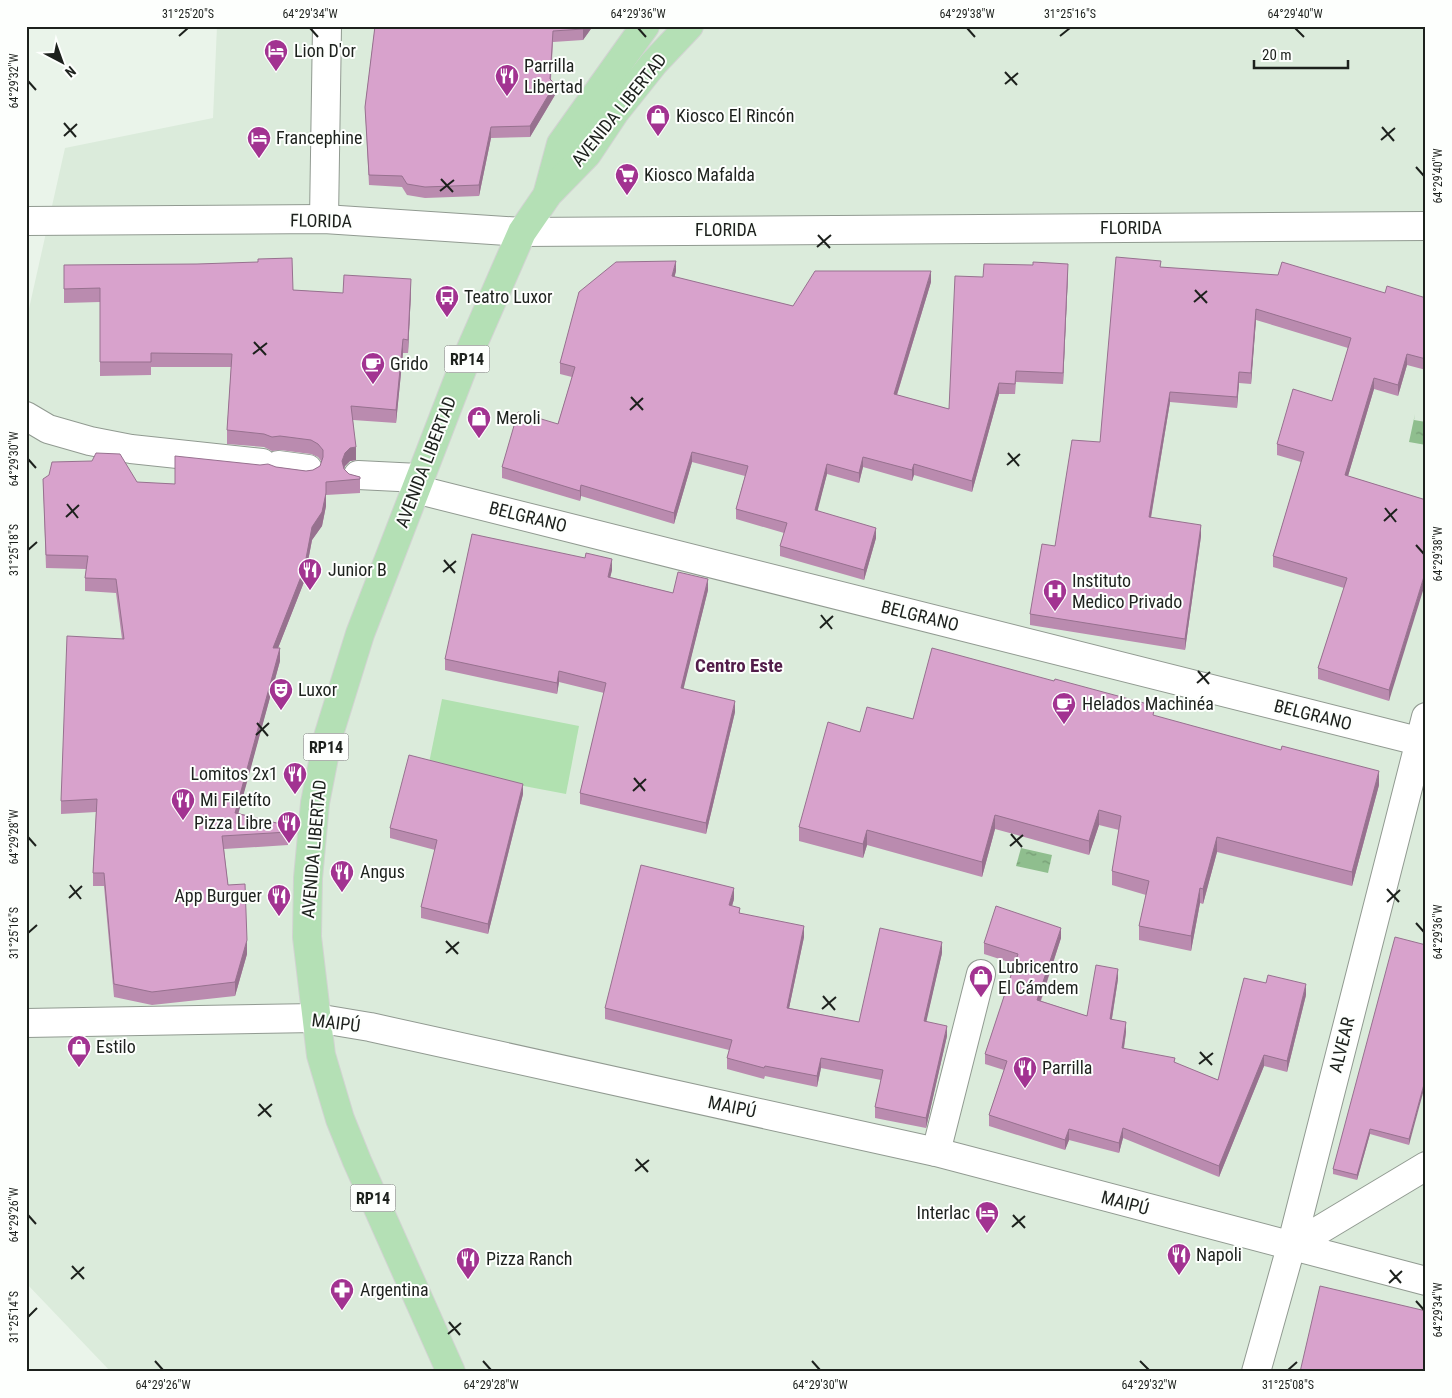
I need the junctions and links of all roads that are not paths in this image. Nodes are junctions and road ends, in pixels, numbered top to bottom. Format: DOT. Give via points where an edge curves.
graph roads {
  1 [pos="328,26"];
  2 [pos="646,26"];
  3 [pos="689,26"];
  4 [pos="548,194"];
  5 [pos="324,219"];
  6 [pos="26,221"];
  7 [pos="1426,226"];
  8 [pos="522,232"];
  9 [pos="26,416"];
  10 [pos="308,469"];
  11 [pos="358,475"];
  12 [pos="417,483"];
  13 [pos="1424,734"];
  14 [pos="981,974"];
  15 [pos="316,1018"];
  16 [pos="26,1023"];
  17 [pos="936,1152"];
  18 [pos="1426,1166"];
  19 [pos="1291,1246"];
  20 [pos="1424,1278"];
  21 [pos="451,1372"];
  22 [pos="1256,1372"];
  1 -- 5 [label="street"];
  2 -- 4 [label="main road, AVENIDA LIBERTAD / RP14" via="561,144"];
  3 -- 4 [label="main road, AVENIDA LIBERTAD / RP14" via="654,63 587,154"];
  4 -- 8 [label="main road, AVENIDA LIBERTAD / RP14"];
  5 -- 6 [label="street, FLORIDA"];
  5 -- 8 [label="street, FLORIDA"];
  7 -- 8 [label="street, FLORIDA"];
  8 -- 12 [label="main road, AVENIDA LIBERTAD / RP14"];
  9 -- 10 [label="street" via="48,429 131,449"];
  11 -- 12 [label="street, BELGRANO"];
  12 -- 13 [label="street, BELGRANO"];
  12 -- 15 [label="main road, AVENIDA LIBERTAD / RP14" via="360,634 328,737 315,803 308,878 307,938"];
  13 -- 19 [label="street, ALVEAR"];
  14 -- 17 [label="street"];
  15 -- 16 [label="street, MAIPÚ"];
  15 -- 17 [label="street, MAIPÚ" via="370,1027"];
  15 -- 21 [label="main road, AVENIDA LIBERTAD / RP14" via="321,1055 340,1119"];
  17 -- 19 [label="street, MAIPÚ"];
  18 -- 19 [label="street"];
  19 -- 20 [label="street, MAIPÚ"];
  19 -- 22 [label="street, ALVEAR"];
}
